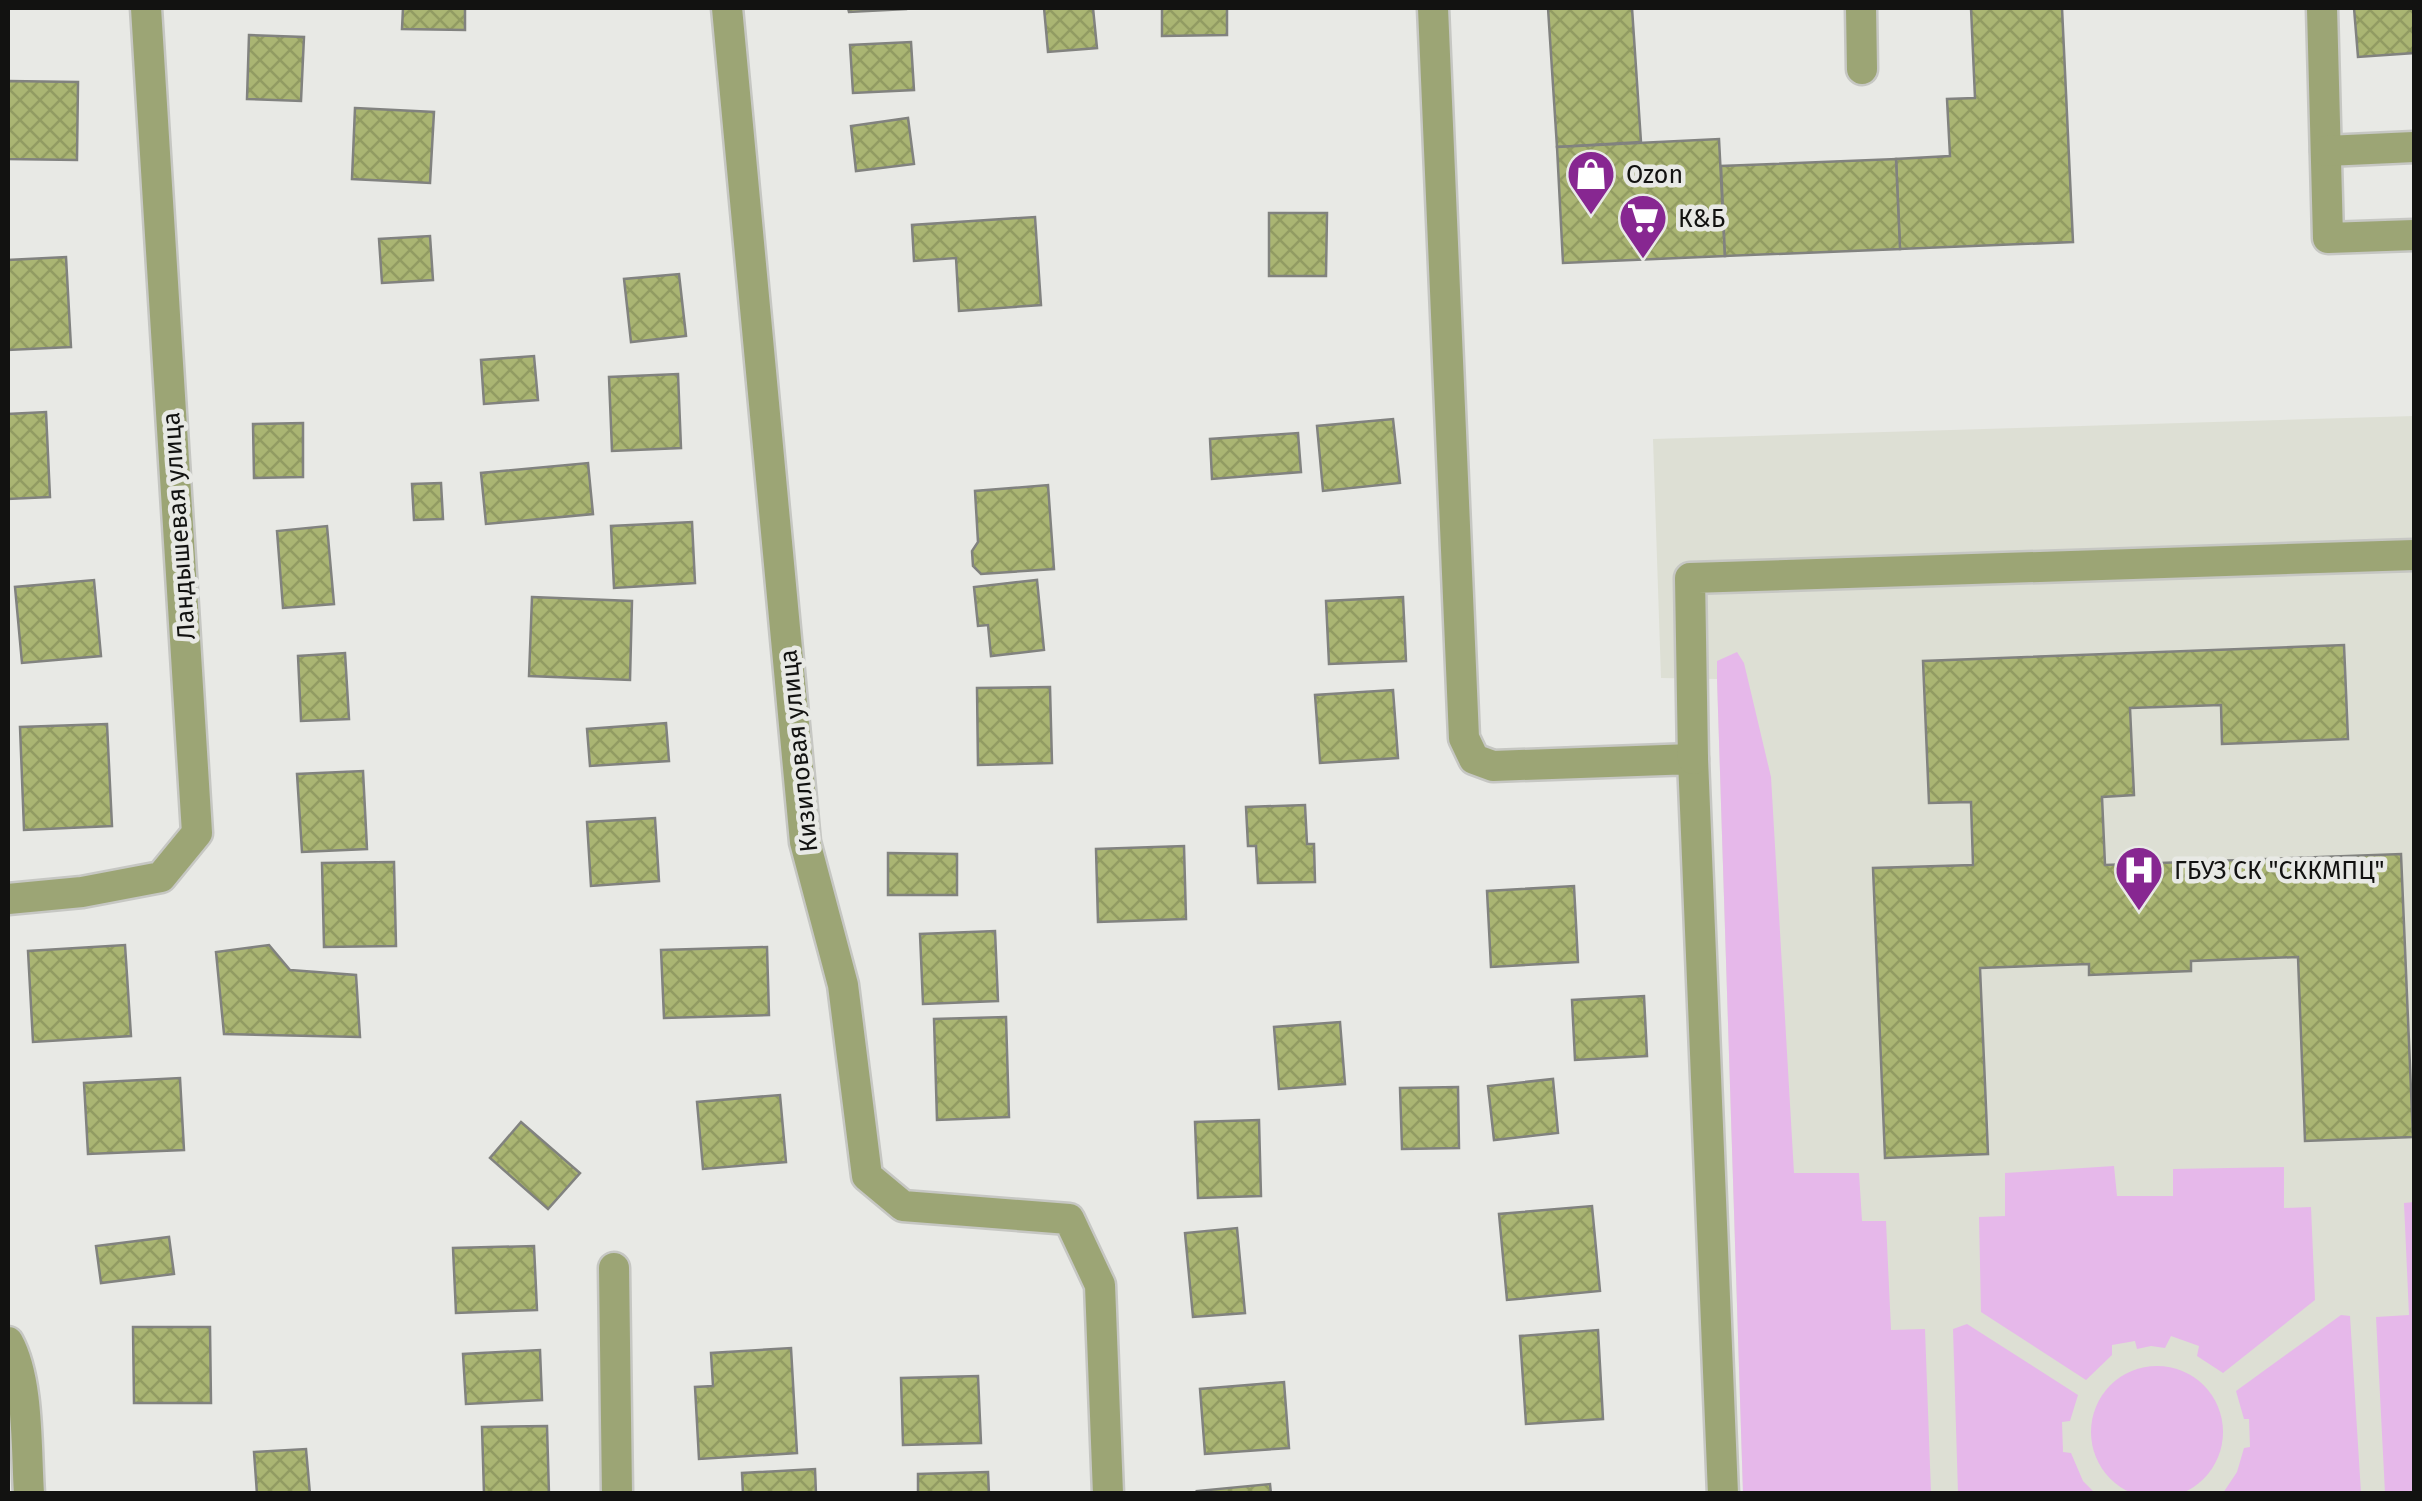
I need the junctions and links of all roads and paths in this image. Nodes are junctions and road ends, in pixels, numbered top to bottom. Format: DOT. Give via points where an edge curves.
graph roads {
  1 [pos="146,8"];
  2 [pos="727,8"];
  3 [pos="1433,8"];
  4 [pos="1861,8"];
  5 [pos="2322,8"];
  6 [pos="1862,69"];
  7 [pos="2414,147"];
  8 [pos="2326,151"];
  9 [pos="2414,234"];
  10 [pos="2414,555"];
  11 [pos="1693,759"];
  12 [pos="8,899"];
  13 [pos="614,1268"];
  14 [pos="8,1342"];
  15 [pos="29,1494"];
  16 [pos="616,1494"];
  17 [pos="1108,1494"];
  18 [pos="1723,1494"];
  1 -- 12 [label="street, Ландышевая улица" via="197,832 160,877"];
  2 -- 17 [label="street, Кизиловая улица" via="805,842 843,984 867,1176 903,1206 1069,1219 1100,1285"];
  3 -- 11 [label="street" via="1464,738 1474,760 1493,766"];
  4 -- 6 [label="street"];
  5 -- 8 [label="street"];
  7 -- 8 [label="street"];
  8 -- 9 [label="street" via="2328,238"];
  10 -- 11 [label="street" via="1690,578"];
  11 -- 18 [label="street"];
  13 -- 16 [label="street"];
  14 -- 15 [label="street" via="22,1405"];
}
